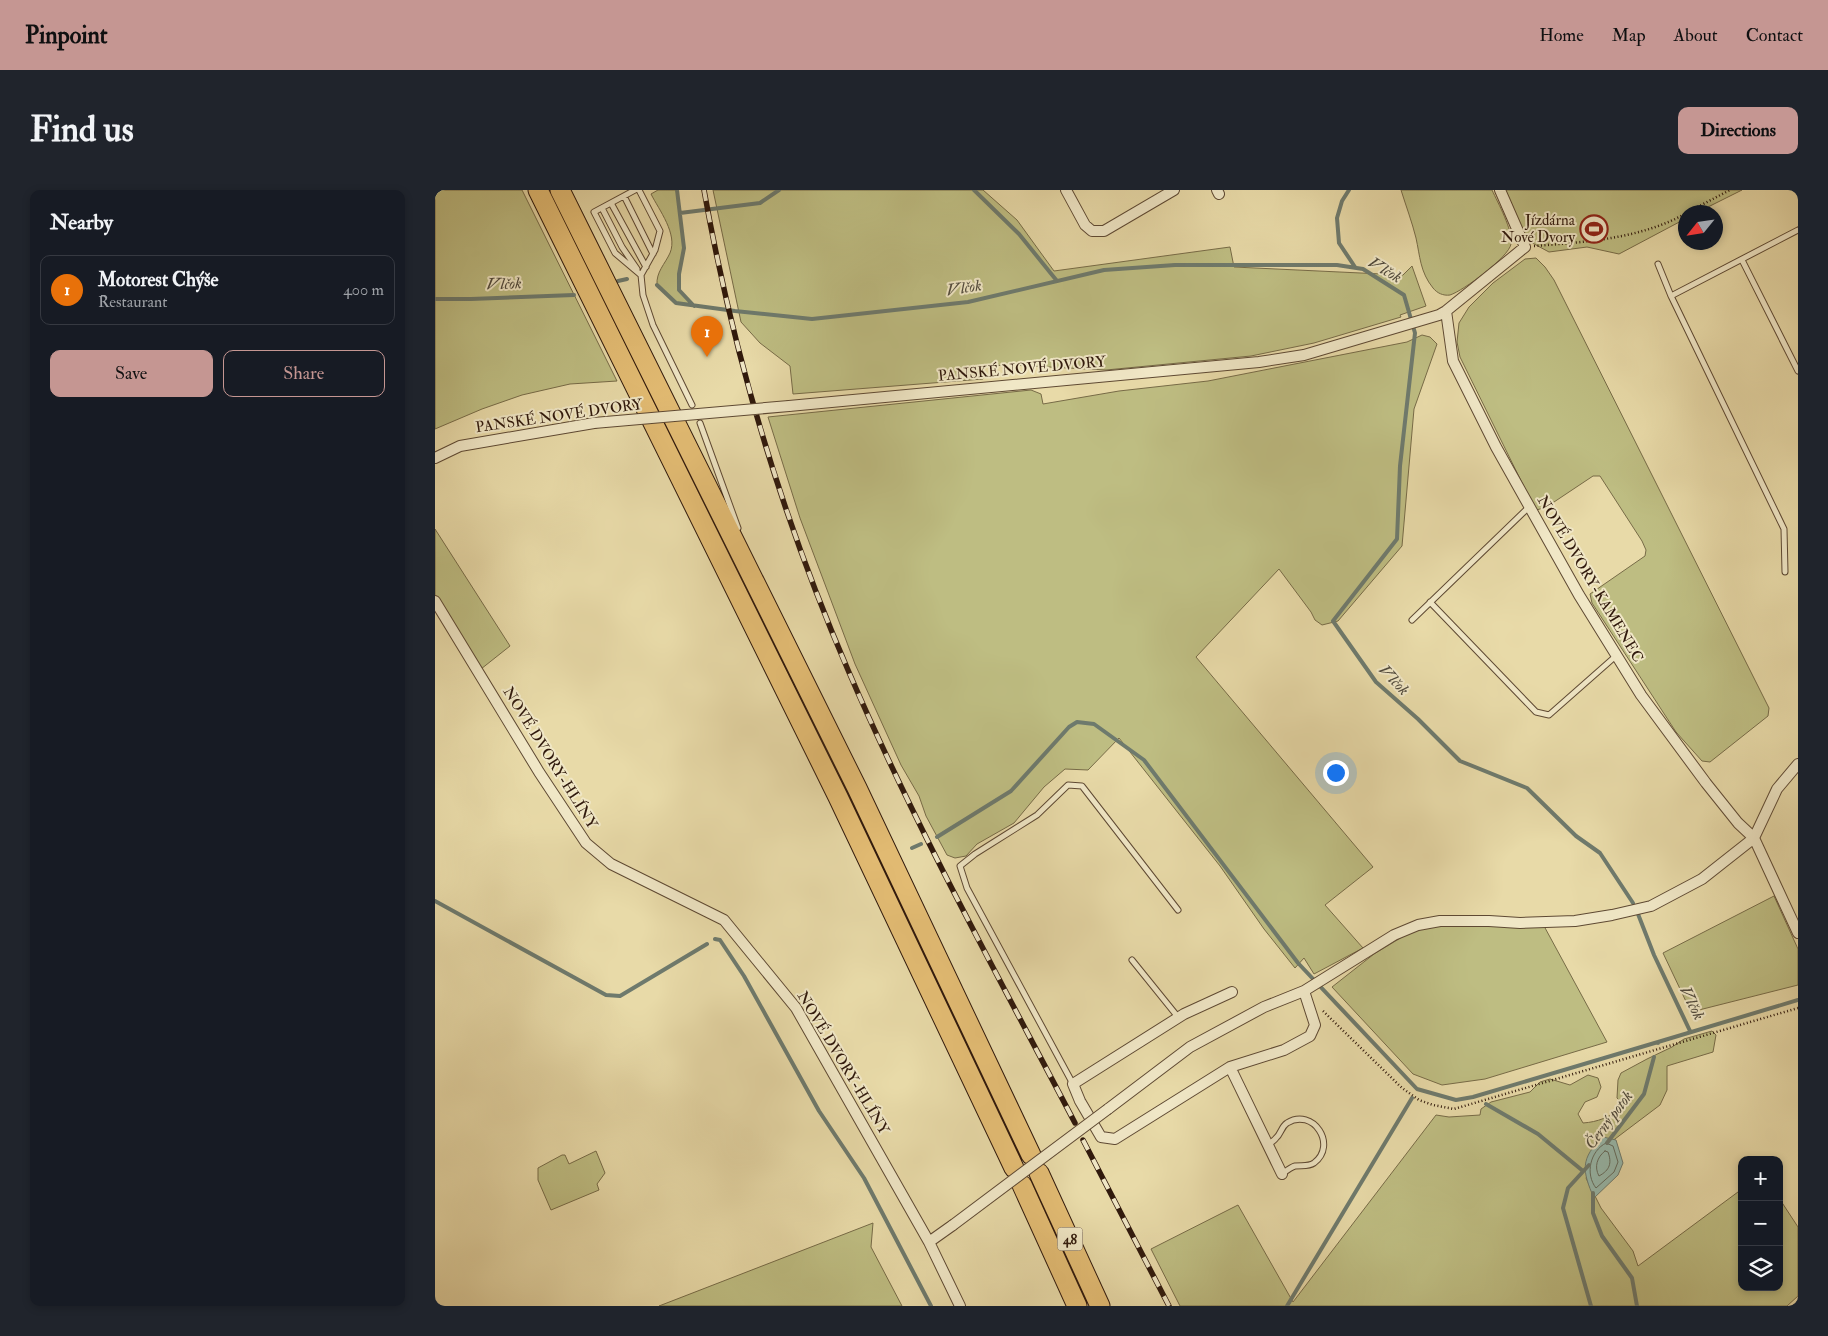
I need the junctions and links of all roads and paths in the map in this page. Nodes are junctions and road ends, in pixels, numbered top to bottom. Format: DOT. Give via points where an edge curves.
graph roads {
  1 [pos="538,190"];
  2 [pos="560,190"];
  3 [pos="635,190"];
  4 [pos="639,190"];
  5 [pos="1066,190"];
  6 [pos="1174,190"];
  7 [pos="1501,190"];
  8 [pos="1730,190"];
  9 [pos="624,196"];
  10 [pos="611,203"];
  11 [pos="1702,205"];
  12 [pos="602,208"];
  13 [pos="1678,217"];
  14 [pos="1798,230"];
  15 [pos="1525,247"];
  16 [pos="653,254"];
  17 [pos="1742,260"];
  18 [pos="1658,264"];
  19 [pos="646,267"];
  20 [pos="641,275"];
  21 [pos="1671,296"];
  22 [pos="1446,311"];
  23 [pos="1798,371"];
  24 [pos="692,405"];
  25 [pos="700,423"];
  26 [pos="435,458"];
  27 [pos="1529,507"];
  28 [pos="740,536"];
  29 [pos="744,545"];
  30 [pos="1785,572"];
  31 [pos="435,601"];
  32 [pos="1430,602"];
  33 [pos="766,609"];
  34 [pos="1412,620"];
  35 [pos="1617,655"];
  36 [pos="1798,764"];
  37 [pos="1754,838"];
  38 [pos="1178,910"];
  39 [pos="1798,933"];
  40 [pos="1132,960"];
  41 [pos="1307,989"];
  42 [pos="1232,992"];
  43 [pos="1798,1008"];
  44 [pos="1310,1010"];
  45 [pos="1178,1018"];
  46 [pos="1230,1067"];
  47 [pos="1073,1084"];
  48 [pos="1267,1145"];
  49 [pos="1031,1155"];
  50 [pos="1014,1168"];
  51 [pos="1039,1172"];
  52 [pos="1282,1174"];
  53 [pos="1022,1185"];
  54 [pos="929,1242"];
  55 [pos="959,1306"];
  56 [pos="1077,1306"];
  57 [pos="1100,1306"];
  1 -- 50 [label="highway" via="838,797"];
  2 -- 33 [label="highway"];
  3 -- 9 [label="lane"];
  4 -- 16 [label="lane" via="660,231"];
  5 -- 6 [label="street" via="1085,225 1092,231 1105,231"];
  7 -- 15 [label="street"];
  8 -- 11 [label="path"];
  9 -- 10 [label="lane"];
  9 -- 16 [label="lane"];
  10 -- 12 [label="lane"];
  10 -- 19 [label="lane"];
  12 -- 20 [label="lane"];
  12 -- 20 [label="lane" via="594,212 615,253"];
  13 -- 15 [label="path" via="1631,235"];
  14 -- 17 [label="lane"];
  15 -- 22 [label="street, PANSKÉ NOVÉ DVORY"];
  16 -- 19 [label="lane"];
  17 -- 21 [label="lane"];
  17 -- 23 [label="lane"];
  18 -- 21 [label="lane"];
  19 -- 20 [label="lane"];
  20 -- 24 [label="lane" via="643,295 653,325"];
  21 -- 30 [label="lane" via="1784,529"];
  22 -- 26 [label="street, PANSKÉ NOVÉ DVORY, bridge" via="1304,355 1259,362 595,423 460,446"];
  22 -- 27 [label="street, NOVÉ DVORY-KAMENEC" via="1453,361"];
  25 -- 28 [label="lane"];
  27 -- 32 [label="lane"];
  27 -- 35 [label="street, NOVÉ DVORY-KAMENEC"];
  29 -- 33 [label="lane"];
  31 -- 54 [label="street, NOVÉ DVORY-HLÍNY" via="586,843 611,864 724,920 796,1008"];
  32 -- 34 [label="lane"];
  32 -- 35 [label="lane" via="1536,712 1549,715"];
  33 -- 49 [label="highway" via="857,788"];
  35 -- 37 [label="street, NOVÉ DVORY-KAMENEC" via="1641,695 1706,784"];
  36 -- 37 [label="street" via="1777,789"];
  37 -- 39 [label="street, NOVÉ DVORY-KAMENEC"];
  37 -- 41 [label="street" via="1702,879 1651,906 1575,921 1440,921 1418,925 1394,935"];
  38 -- 47 [label="lane" via="1082,786 1069,786 1037,816 960,866 967,888"];
  40 -- 45 [label="lane"];
  41 -- 44 [label="street"];
  41 -- 54 [label="street, bridge" via="1264,1007 1190,1047"];
  42 -- 45 [label="street"];
  43 -- 44 [label="path" via="1454,1109 1433,1105 1402,1088 1319,1008"];
  44 -- 46 [label="street" via="1315,1026 1310,1036 1284,1050"];
  45 -- 47 [label="street"];
  46 -- 47 [label="street" via="1115,1139 1101,1137"];
  46 -- 48 [label="street"];
  48 -- 52 [label="street"];
  48 -- 52 [label="lane" via="1277,1138 1281,1129 1296,1120 1306,1120 1321,1130 1324,1148 1320,1157 1313,1163 1295,1166"];
  51 -- 57 [label="highway, 48"];
  53 -- 56 [label="highway, 48"];
  54 -- 55 [label="street, NOVÉ DVORY-HLÍNY"];
}
